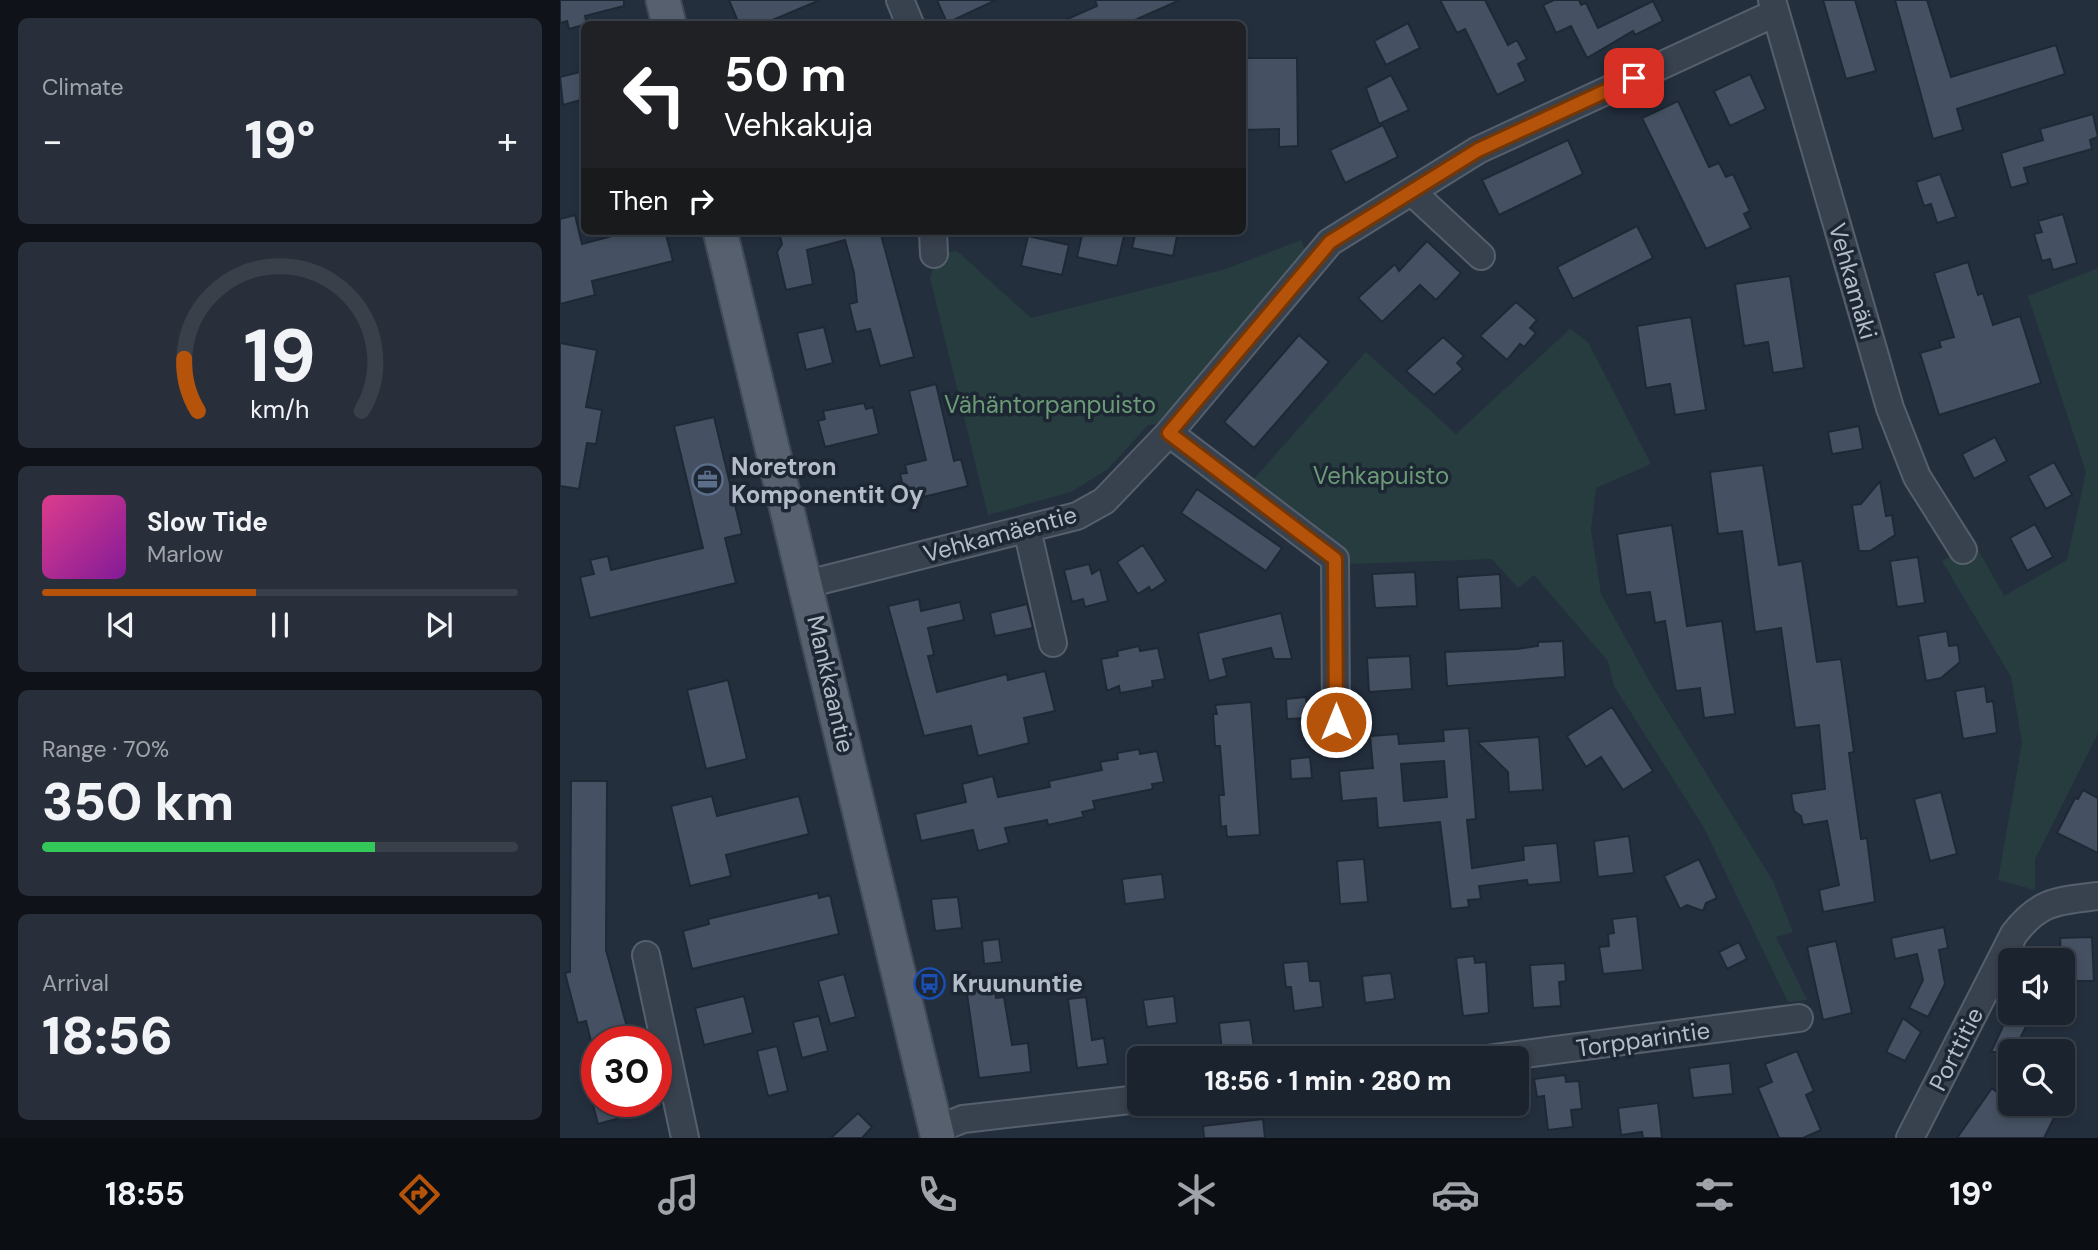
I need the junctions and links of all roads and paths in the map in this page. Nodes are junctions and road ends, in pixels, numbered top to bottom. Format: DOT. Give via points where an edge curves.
graph roads {
  1 [pos="663,0"];
  2 [pos="900,0"];
  3 [pos="1773,6"];
  4 [pos="668,21"];
  5 [pos="909,21"];
  6 [pos="1412,192"];
  7 [pos="721,235"];
  8 [pos="1481,256"];
  9 [pos="1169,433"];
  10 [pos="1027,529"];
  11 [pos="1963,550"];
  12 [pos="807,584"];
  13 [pos="1053,643"];
  14 [pos="1336,722"];
  15 [pos="2098,896"];
  16 [pos="646,955"];
  17 [pos="1799,1018"];
  18 [pos="1529,1053"];
  19 [pos="1127,1101"];
  20 [pos="937,1134"];
  21 [pos="685,1138"];
  22 [pos="1910,1138"];
  1 -- 4 [label="main road"];
  2 -- 5 [label="street"];
  3 -- 6 [label="street, Vehkamäentie" via="1478,150"];
  3 -- 11 [label="street, Vehkamäki" via="1890,408 1917,477"];
  6 -- 8 [label="street"];
  6 -- 9 [label="street, Vehkamäentie" via="1330,242"];
  7 -- 12 [label="main road, Mankkaantie"];
  9 -- 10 [label="street, Vehkamäentie" via="1104,501 1077,516"];
  9 -- 14 [label="street" via="1335,559"];
  10 -- 12 [label="street, Vehkamäentie"];
  10 -- 13 [label="street"];
  12 -- 20 [label="main road, Mankkaantie"];
  15 -- 22 [label="street, Porttitie" via="2053,902 2029,915 2014,934"];
  16 -- 21 [label="street"];
  17 -- 18 [label="street, Torpparintie"];
  19 -- 20 [label="street" via="964,1119"];
}
